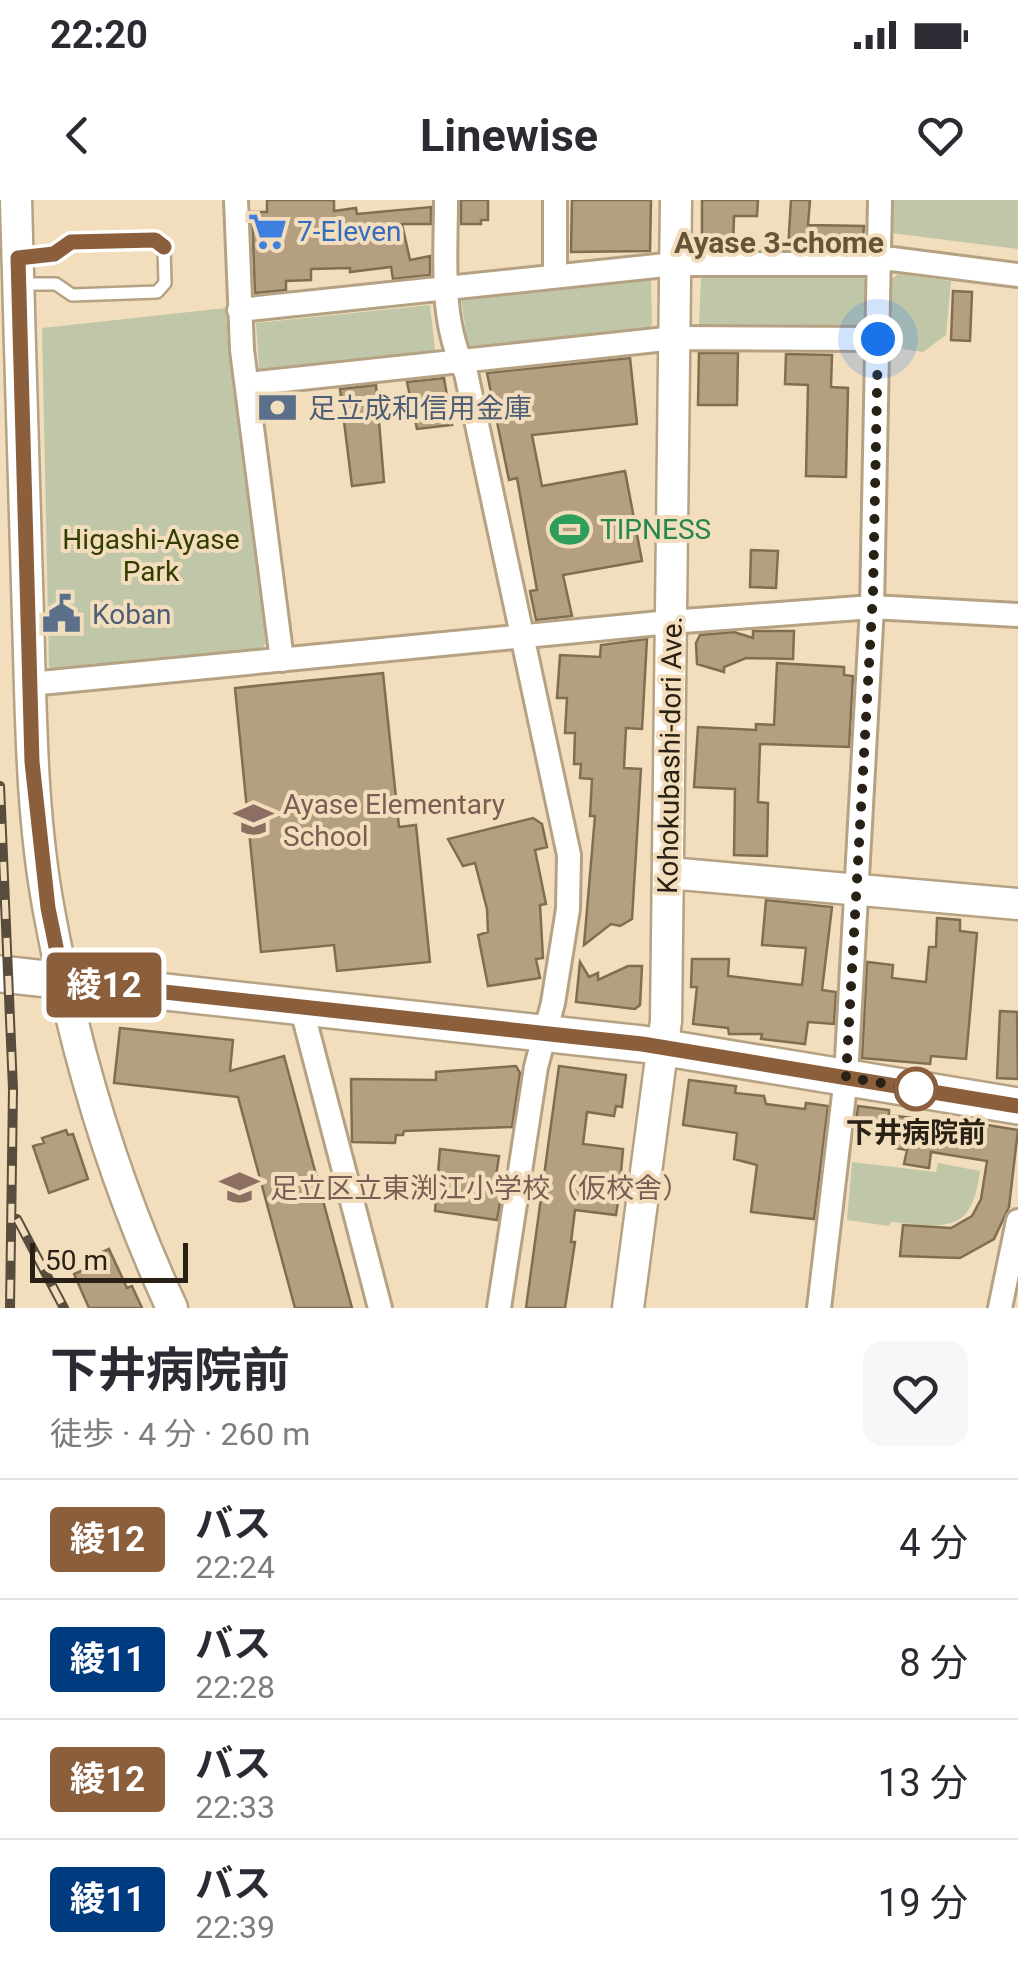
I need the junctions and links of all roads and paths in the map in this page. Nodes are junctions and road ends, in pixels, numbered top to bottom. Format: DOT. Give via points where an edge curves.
graph roads {
  1 [pos="16,200"];
  2 [pos="236,200"];
  3 [pos="446,200"];
  4 [pos="555,200"];
  5 [pos="676,200"];
  6 [pos="880,200"];
  7 [pos="879,262"];
  8 [pos="675,264"];
  9 [pos="18,271"];
  10 [pos="555,275"];
  11 [pos="1018,275"];
  12 [pos="446,287"];
  13 [pos="239,310"];
  14 [pos="675,338"];
  15 [pos="878,339"];
  16 [pos="460,361"];
  17 [pos="247,384"];
  18 [pos="12,525"];
  19 [pos="872,607"];
  20 [pos="1018,615"];
  21 [pos="670,622"];
  22 [pos="521,638"];
  23 [pos="282,660"];
  24 [pos="30,684"];
  25 [pos="669,873"];
  26 [pos="855,889"];
  27 [pos="1018,904"];
  28 [pos="0,974"];
  29 [pos="63,981"];
  30 [pos="301,1006"];
  31 [pos="543,1033"];
  32 [pos="664,1047"];
  33 [pos="846,1077"];
  34 [pos="1018,1106"];
  35 [pos="1018,1221"];
  36 [pos="172,1308"];
  37 [pos="380,1308"];
  38 [pos="499,1308"];
  39 [pos="628,1308"];
  40 [pos="819,1308"];
  41 [pos="1000,1308"];
  1 -- 9 [label="street"];
  2 -- 13 [label="street"];
  3 -- 12 [label="street"];
  4 -- 10 [label="street"];
  5 -- 8 [label="street, Kohokubashi-dori Ave."];
  6 -- 7 [label="street"];
  7 -- 8 [label="street"];
  7 -- 11 [label="street"];
  7 -- 15 [label="street"];
  8 -- 10 [label="street"];
  8 -- 14 [label="street, Kohokubashi-dori Ave."];
  9 -- 9 [label="lane" via="71,242 155,240 164,247 165,283 157,292 72,295"];
  9 -- 18 [label="street"];
  10 -- 12 [label="street"];
  12 -- 13 [label="street"];
  12 -- 16 [label="street"];
  13 -- 17 [label="street"];
  14 -- 15 [label="street"];
  14 -- 16 [label="street"];
  14 -- 21 [label="street, Kohokubashi-dori Ave."];
  15 -- 19 [label="street"];
  16 -- 17 [label="street"];
  16 -- 22 [label="street"];
  17 -- 23 [label="street"];
  18 -- 24 [label="street"];
  19 -- 20 [label="street"];
  19 -- 21 [label="street"];
  19 -- 26 [label="street"];
  21 -- 22 [label="street"];
  21 -- 25 [label="street, Kohokubashi-dori Ave."];
  22 -- 23 [label="street"];
  22 -- 31 [label="street" via="569,855 565,928"];
  23 -- 24 [label="street"];
  24 -- 29 [label="street" via="48,908"];
  25 -- 26 [label="street"];
  25 -- 32 [label="street, Kohokubashi-dori Ave."];
  26 -- 27 [label="street"];
  26 -- 33 [label="street"];
  28 -- 29 [label="main road"];
  29 -- 30 [label="main road"];
  29 -- 36 [label="street" via="102,1132"];
  30 -- 31 [label="main road"];
  30 -- 37 [label="street"];
  31 -- 32 [label="main road"];
  31 -- 38 [label="street"];
  32 -- 33 [label="main road"];
  32 -- 39 [label="street, Kohokubashi-dori Ave."];
  33 -- 34 [label="main road"];
  33 -- 40 [label="street"];
  35 -- 41 [label="street"];
}
